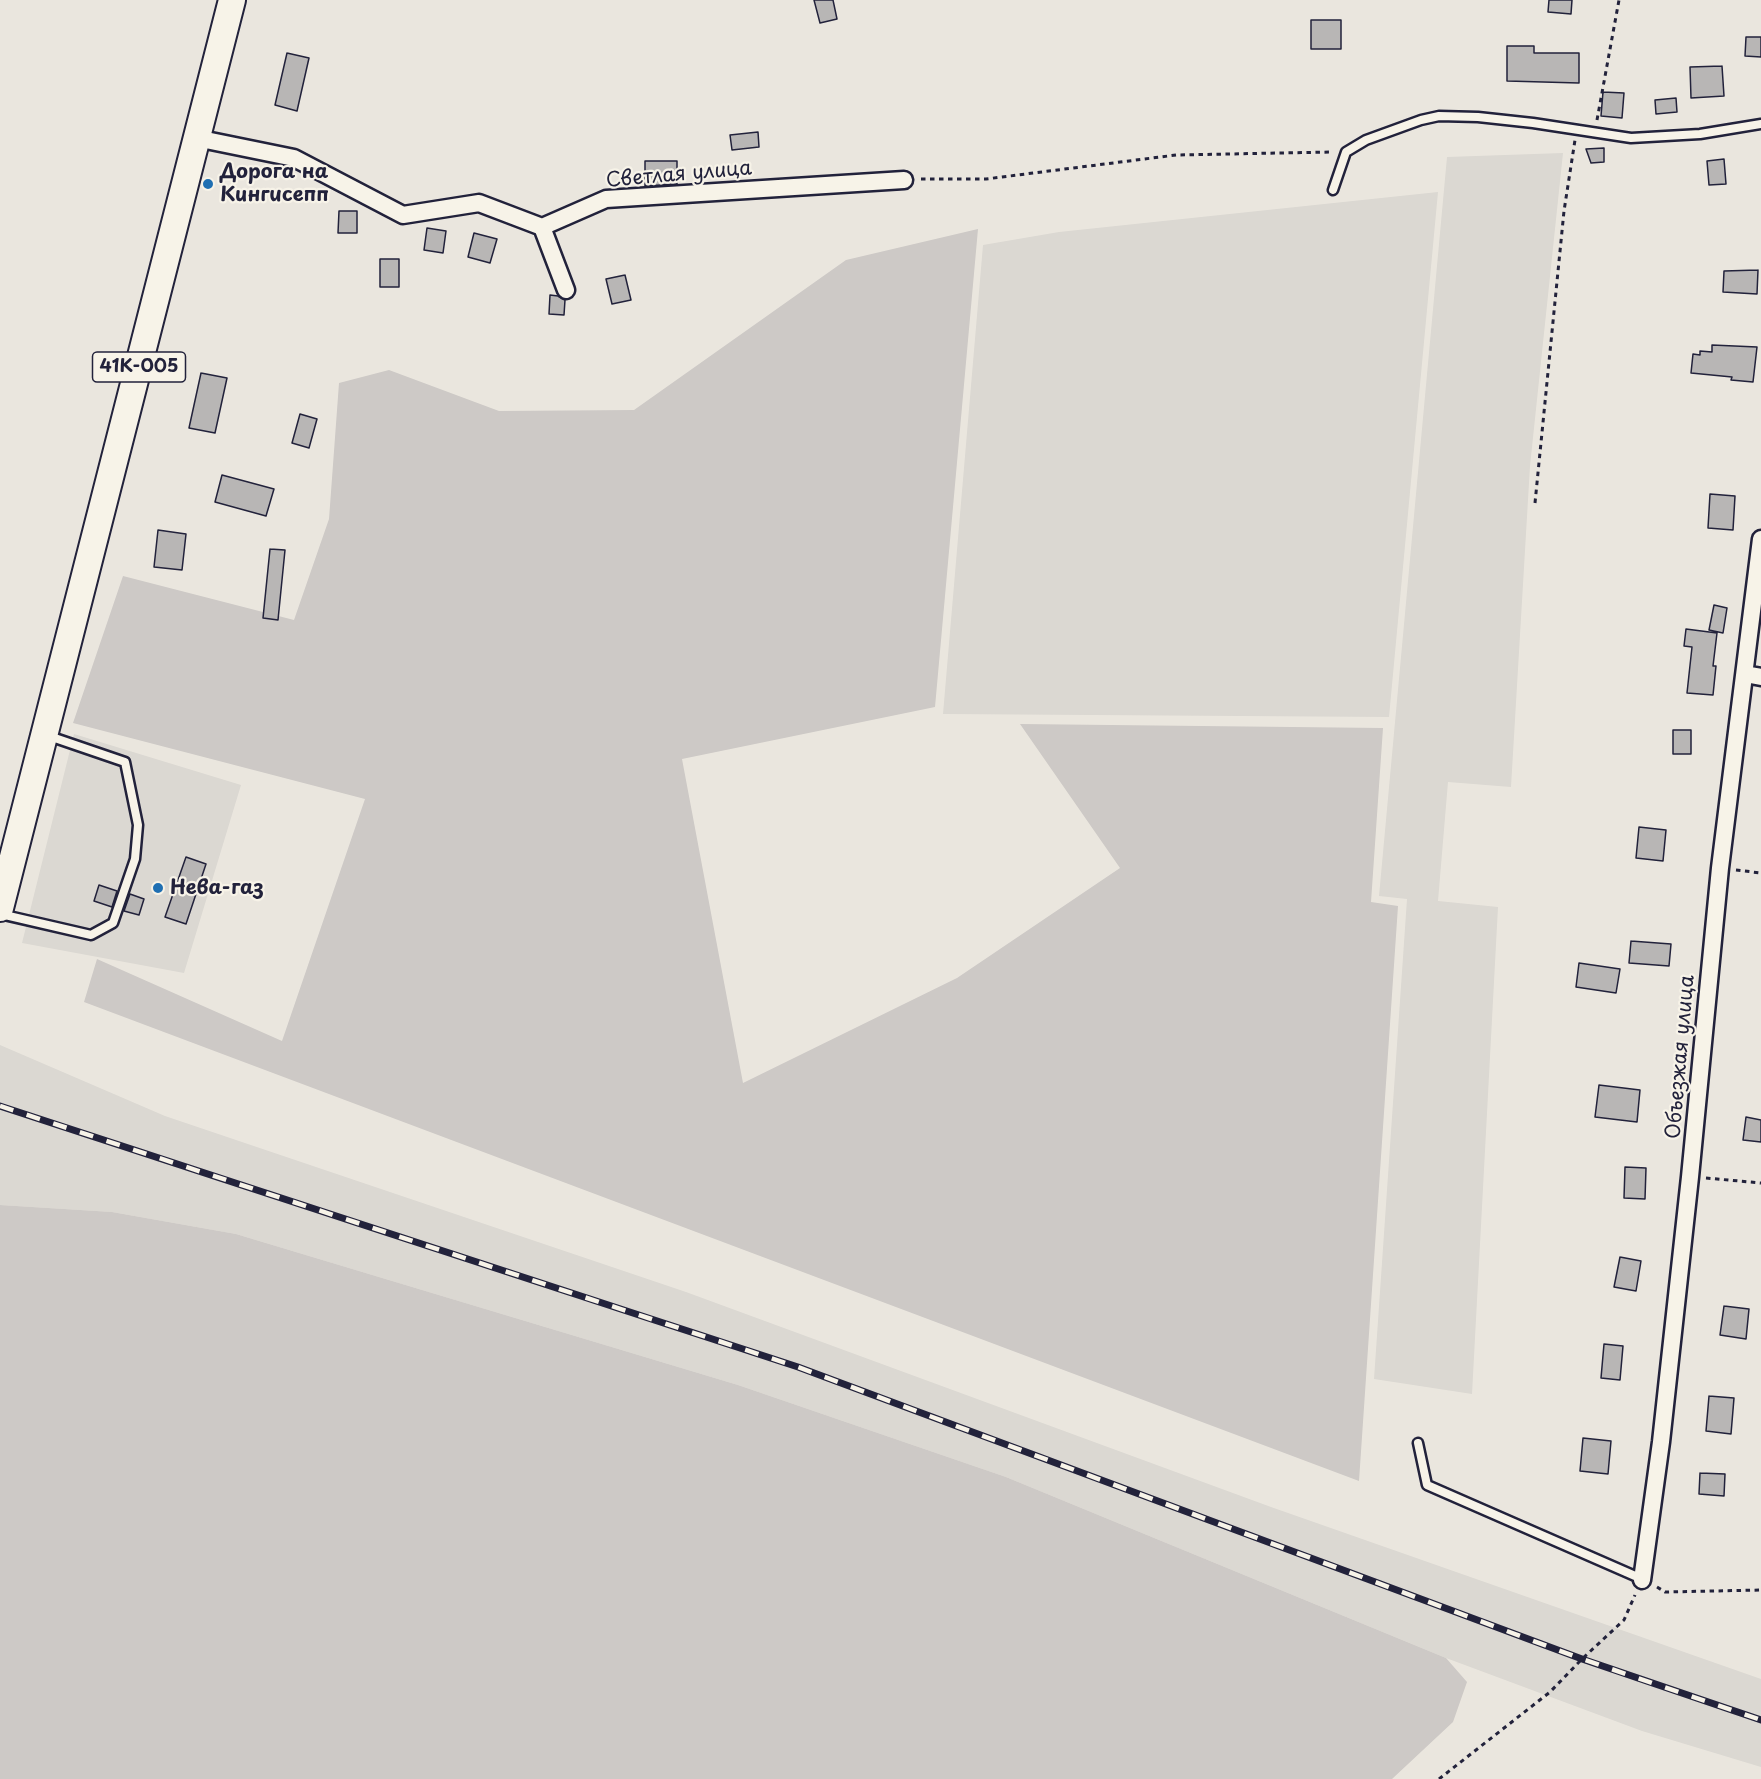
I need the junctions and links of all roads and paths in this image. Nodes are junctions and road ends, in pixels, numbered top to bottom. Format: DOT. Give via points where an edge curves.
graph roads {
  1 [pos="221,0"];
  2 [pos="232,0"];
  3 [pos="1619,0"];
  4 [pos="1761,124"];
  5 [pos="1577,130"];
  6 [pos="1595,134"];
  7 [pos="196,138"];
  8 [pos="1346,152"];
  9 [pos="904,180"];
  10 [pos="1333,190"];
  11 [pos="542,227"];
  12 [pos="566,290"];
  13 [pos="1535,503"];
  14 [pos="1761,539"];
  15 [pos="1753,675"];
  16 [pos="45,734"];
  17 [pos="1720,868"];
  18 [pos="1761,873"];
  19 [pos="0,908"];
  20 [pos="0,914"];
  21 [pos="1690,1177"];
  22 [pos="1761,1183"];
  23 [pos="1418,1443"];
  24 [pos="1642,1580"];
  25 [pos="1761,1590"];
  26 [pos="1439,1779"];
  1 -- 7 [label="main road" via="209,49"];
  2 -- 7 [label="main road, 41К-005"];
  3 -- 6 [label="path"];
  4 -- 6 [label="lane" via="1700,134 1631,138"];
  5 -- 6 [label="lane"];
  5 -- 8 [label="lane" via="1511,120 1439,116 1366,140"];
  5 -- 13 [label="path" via="1564,211"];
  7 -- 11 [label="street" via="294,158 403,215 479,203"];
  7 -- 16 [label="main road, 41К-005"];
  8 -- 9 [label="path" via="1176,154 986,179"];
  8 -- 10 [label="lane"];
  9 -- 11 [label="street, Светлая улица" via="606,199"];
  11 -- 12 [label="street"];
  14 -- 15 [label="street, Объезжая улица"];
  15 -- 17 [label="street, Объезжая улица"];
  16 -- 19 [label="main road, 41К-005"];
  16 -- 20 [label="lane" via="125,762 138,825 135,858 113,923 91,935"];
  17 -- 18 [label="path"];
  17 -- 21 [label="street, Объезжая улица"];
  21 -- 22 [label="path"];
  21 -- 24 [label="street, Объезжая улица"];
  23 -- 24 [label="lane" via="1427,1485"];
  24 -- 25 [label="path" via="1665,1592"];
  24 -- 26 [label="path" via="1624,1620 1550,1692"];
}
